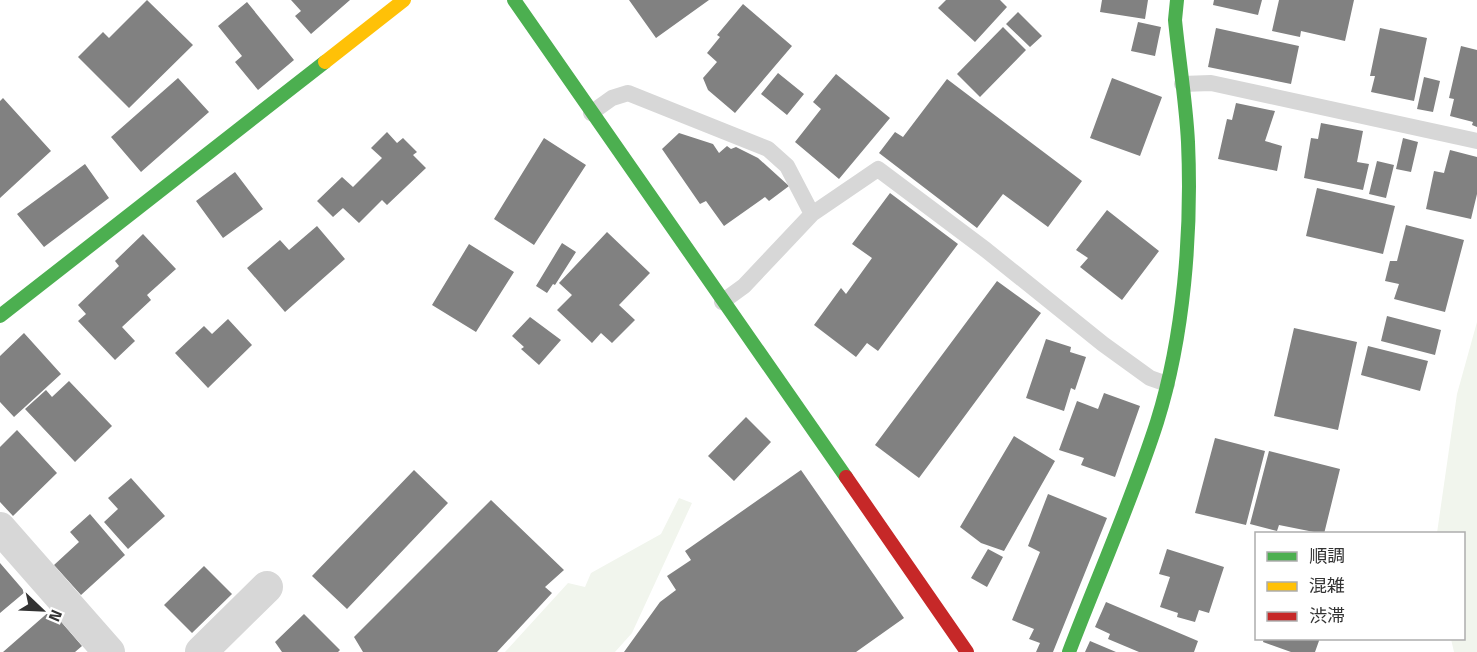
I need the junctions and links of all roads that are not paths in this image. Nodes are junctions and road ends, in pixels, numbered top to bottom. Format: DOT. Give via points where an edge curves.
graph roads {
  1 [pos="404,0"];
  2 [pos="514,0"];
  3 [pos="1177,0"];
  4 [pos="1182,84"];
  5 [pos="591,113"];
  6 [pos="1477,141"];
  7 [pos="812,214"];
  8 [pos="722,302"];
  9 [pos="0,316"];
  10 [pos="1167,384"];
  11 [pos="0,528"];
  12 [pos="267,587"];
  13 [pos="109,652"];
  14 [pos="201,652"];
  15 [pos="967,652"];
  16 [pos="1069,652"];
  1 -- 9 [label="street"];
  2 -- 5 [label="street"];
  3 -- 4 [label="street" via="1174,20"];
  4 -- 6 [label="lane" via="1211,83"];
  4 -- 10 [label="street" via="1188,140 1186,244"];
  5 -- 7 [label="lane" via="612,98 628,93 768,149 787,165"];
  5 -- 8 [label="street"];
  7 -- 8 [label="lane" via="744,286"];
  7 -- 10 [label="lane" via="873,170 882,170 1103,344 1150,378"];
  8 -- 15 [label="street"];
  10 -- 16 [label="street"];
  11 -- 13 [label="street"];
  12 -- 14 [label="street"];
}
